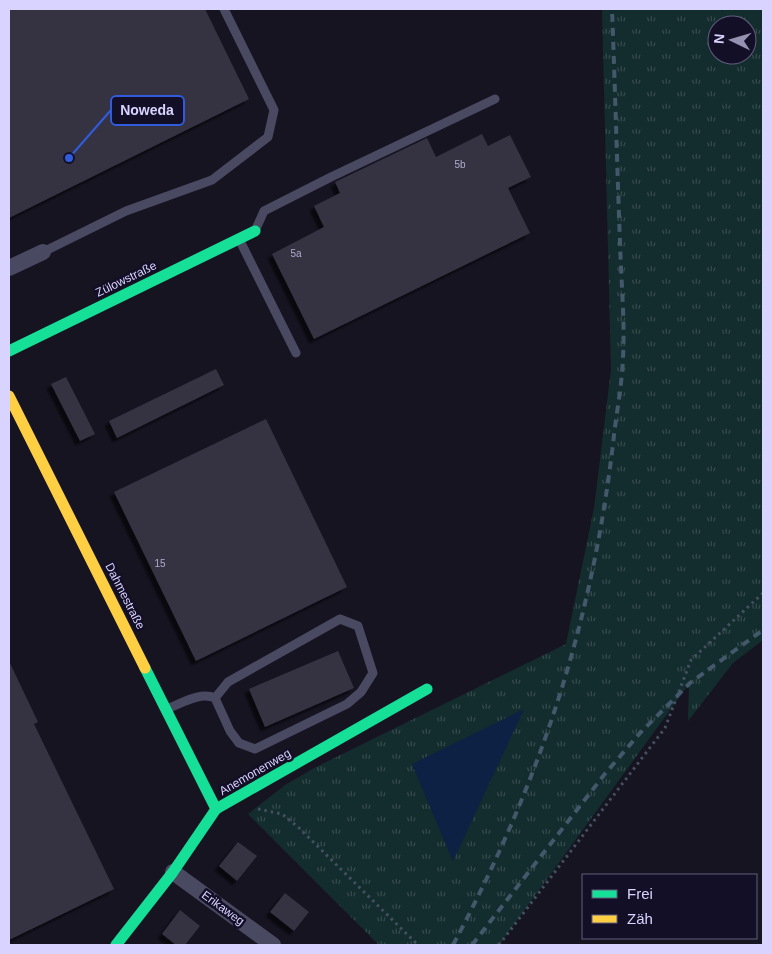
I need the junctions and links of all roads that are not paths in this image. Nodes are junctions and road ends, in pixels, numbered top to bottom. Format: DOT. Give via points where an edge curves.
graph roads {
  1 [pos="224,9"];
  2 [pos="495,99"];
  3 [pos="255,232"];
  4 [pos="240,239"];
  5 [pos="42,252"];
  6 [pos="9,268"];
  7 [pos="9,351"];
  8 [pos="296,353"];
  9 [pos="9,396"];
  10 [pos="427,689"];
  11 [pos="215,698"];
  12 [pos="166,710"];
  13 [pos="216,809"];
  14 [pos="173,872"];
  15 [pos="116,945"];
  16 [pos="273,945"];
  1 -- 5 [label="lane" via="274,110 268,137 212,180 126,211"];
  2 -- 3 [label="lane" via="264,211"];
  3 -- 4 [label="street, Zülowstraße"];
  4 -- 7 [label="street, Zülowstraße"];
  4 -- 8 [label="lane"];
  5 -- 6 [label="street"];
  9 -- 12 [label="street, Dahmestraße"];
  10 -- 13 [label="street, Anemonenweg"];
  11 -- 11 [label="lane" via="239,743 255,749 346,704 361,692 372,673 358,626 340,618 228,682"];
  11 -- 12 [label="lane" via="201,696"];
  12 -- 13 [label="street, Dahmestraße"];
  13 -- 14 [label="street, Anemonenweg"];
  14 -- 15 [label="street, Anemonenweg"];
  14 -- 16 [label="street, Erikaweg"];
}
